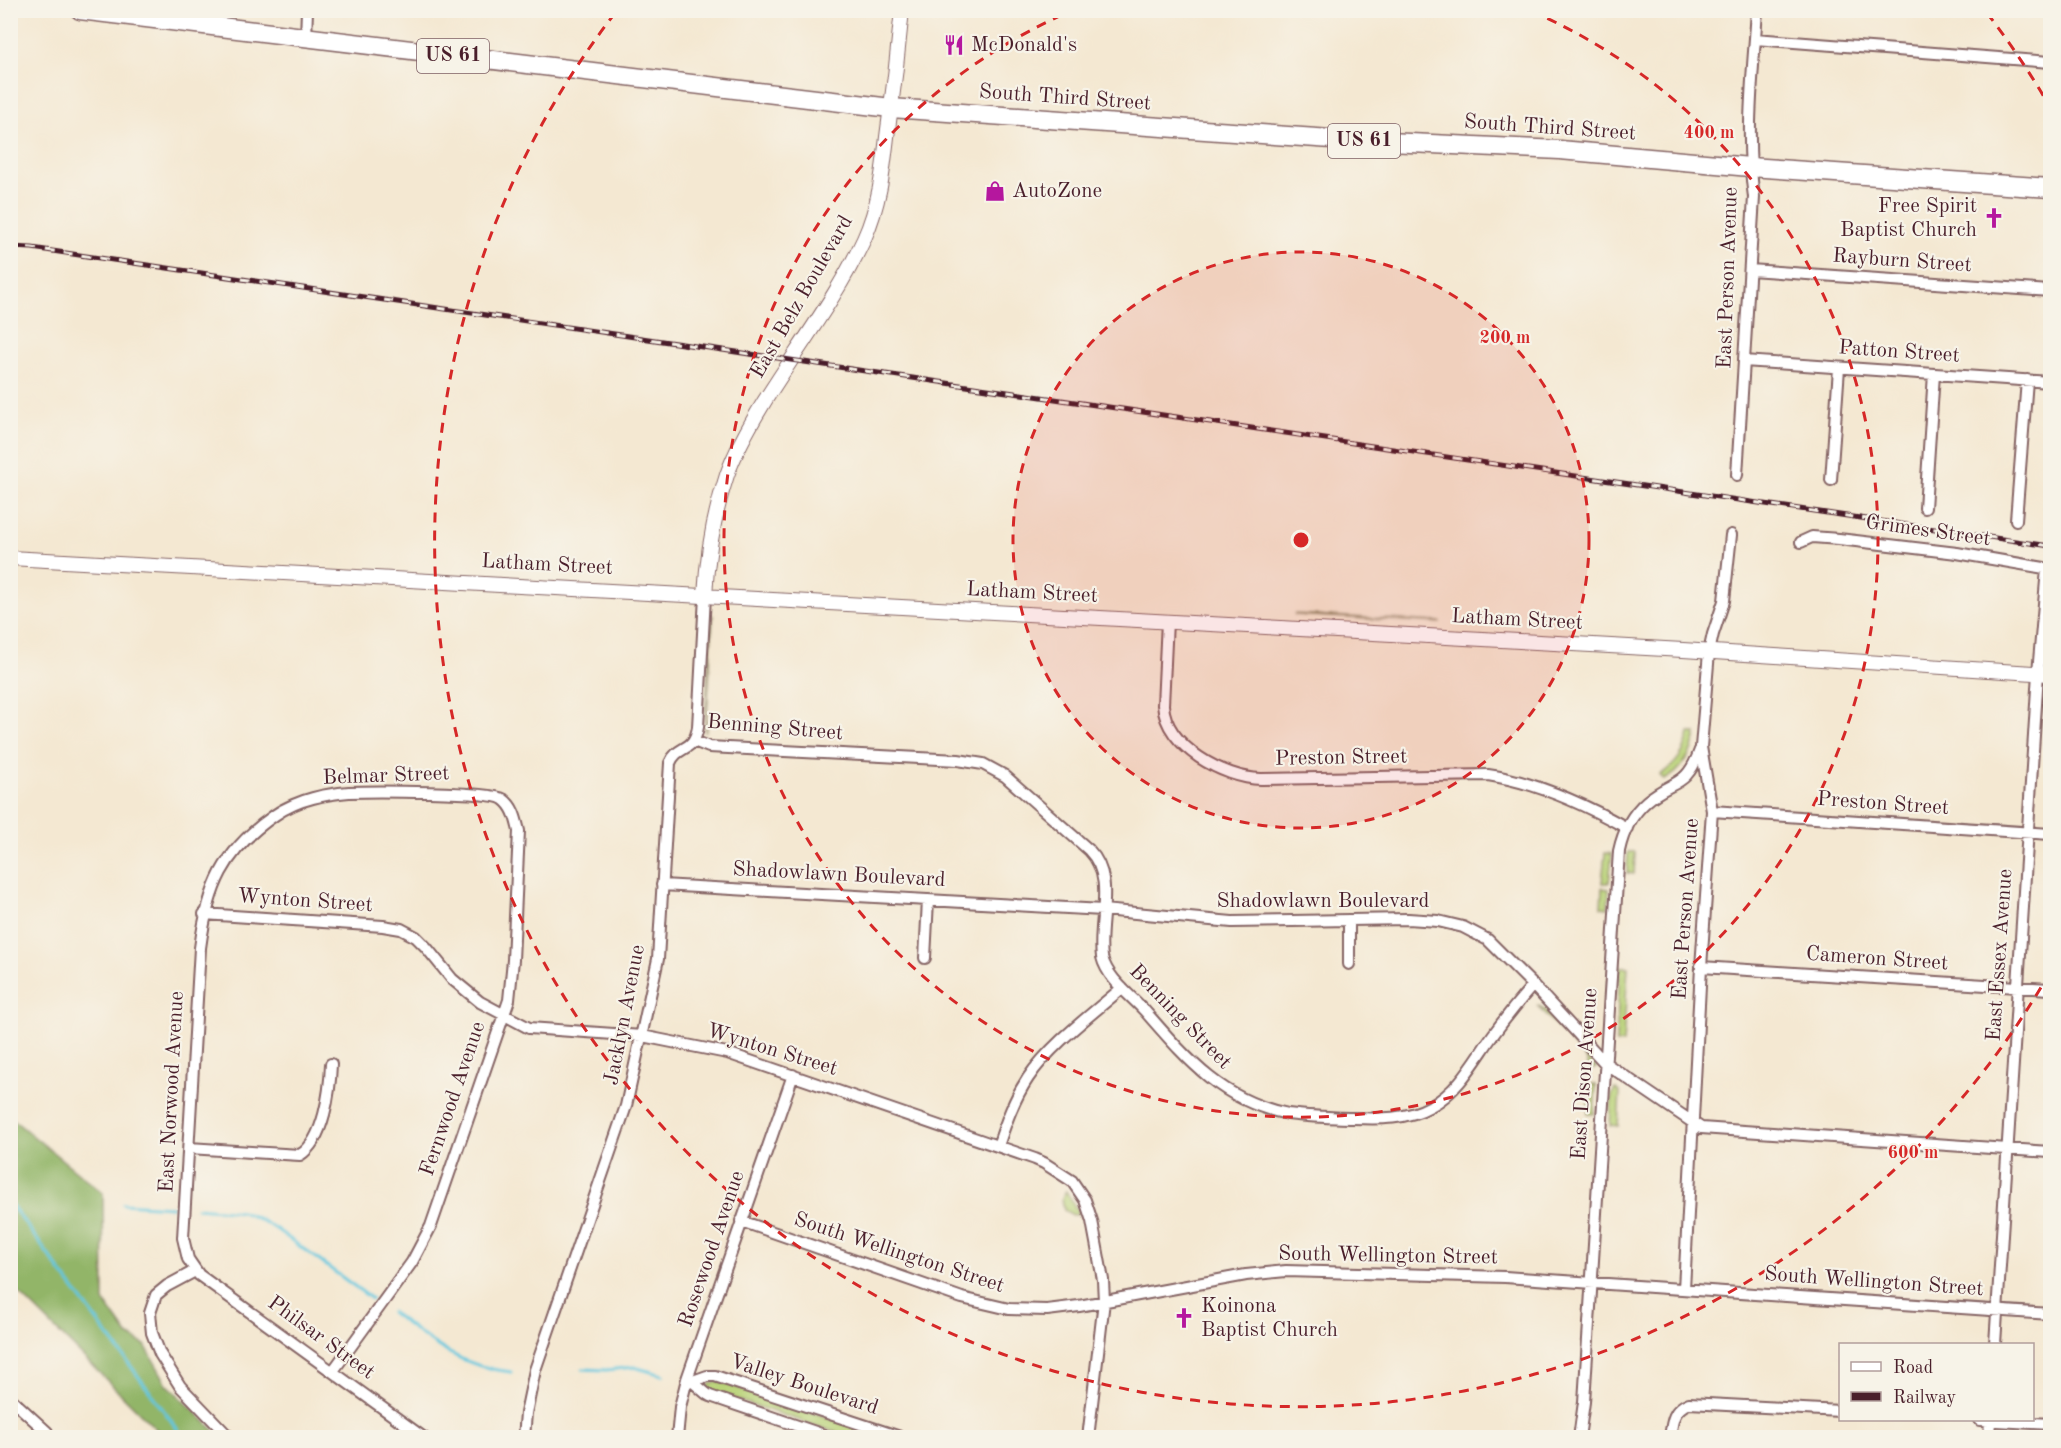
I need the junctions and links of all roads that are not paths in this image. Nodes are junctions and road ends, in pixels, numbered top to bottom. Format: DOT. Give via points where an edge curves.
graph roads {
  1 [pos="80,10"];
  2 [pos="307,10"];
  3 [pos="902,10"];
  4 [pos="1757,10"];
  5 [pos="153,15"];
  6 [pos="306,39"];
  7 [pos="1755,39"];
  8 [pos="2050,62"];
  9 [pos="891,108"];
  10 [pos="1750,167"];
  11 [pos="2050,188"];
  12 [pos="1750,270"];
  13 [pos="2050,291"];
  14 [pos="1744,362"];
  15 [pos="1839,368"];
  16 [pos="1935,374"];
  17 [pos="2027,380"];
  18 [pos="2050,382"];
  19 [pos="1737,476"];
  20 [pos="1831,480"];
  21 [pos="1925,508"];
  22 [pos="2016,520"];
  23 [pos="1731,535"];
  24 [pos="1801,542"];
  25 [pos="10,558"];
  26 [pos="2049,569"];
  27 [pos="705,596"];
  28 [pos="1167,621"];
  29 [pos="1709,652"];
  30 [pos="2044,673"];
  31 [pos="694,741"];
  32 [pos="1701,747"];
  33 [pos="514,811"];
  34 [pos="1712,811"];
  35 [pos="1627,828"];
  36 [pos="2027,833"];
  37 [pos="2050,834"];
  38 [pos="662,885"];
  39 [pos="928,900"];
  40 [pos="1103,910"];
  41 [pos="204,914"];
  42 [pos="1349,920"];
  43 [pos="925,958"];
  44 [pos="1349,964"];
  45 [pos="1701,967"];
  46 [pos="1533,985"];
  47 [pos="2017,987"];
  48 [pos="1122,988"];
  49 [pos="2050,989"];
  50 [pos="503,1014"];
  51 [pos="642,1035"];
  52 [pos="1605,1063"];
  53 [pos="331,1064"];
  54 [pos="793,1075"];
  55 [pos="1693,1124"];
  56 [pos="998,1146"];
  57 [pos="189,1148"];
  58 [pos="2007,1149"];
  59 [pos="2050,1152"];
  60 [pos="741,1221"];
  61 [pos="195,1271"];
  62 [pos="1592,1283"];
  63 [pos="1684,1289"];
  64 [pos="1104,1301"];
  65 [pos="1997,1310"];
  66 [pos="2050,1314"];
  67 [pos="1995,1343"];
  68 [pos="333,1371"];
  69 [pos="690,1380"];
  70 [pos="10,1398"];
  71 [pos="1839,1411"];
  72 [pos="1990,1421"];
  73 [pos="2005,1421"];
  74 [pos="2050,1424"];
  75 [pos="49,1437"];
  76 [pos="230,1437"];
  77 [pos="424,1437"];
  78 [pos="524,1437"];
  79 [pos="677,1437"];
  80 [pos="833,1437"];
  81 [pos="903,1437"];
  82 [pos="1088,1437"];
  83 [pos="1438,1437"];
  84 [pos="1444,1437"];
  85 [pos="1579,1437"];
  86 [pos="1670,1437"];
  87 [pos="1989,1437"];
  1 -- 5 [label="main road, South Third Street / US 61"];
  2 -- 6 [label="street"];
  3 -- 9 [label="street, East Belz Boulevard"];
  4 -- 7 [label="street, East Person Avenue"];
  5 -- 6 [label="main road, South Third Street / US 61"];
  6 -- 9 [label="main road, South Third Street / US 61"];
  7 -- 8 [label="street"];
  7 -- 10 [label="street, East Person Avenue"];
  9 -- 10 [label="main road, South Third Street / US 61" via="1346,141 1560,150"];
  9 -- 27 [label="street, East Belz Boulevard" via="881,185 864,240 751,425 727,474 708,552"];
  10 -- 11 [label="main road, South Third Street / US 61"];
  10 -- 12 [label="street, East Person Avenue" via="1754,197"];
  12 -- 13 [label="street, Rayburn Street"];
  12 -- 14 [label="street, East Person Avenue"];
  14 -- 15 [label="street, Patton Street"];
  14 -- 19 [label="street, East Person Avenue"];
  15 -- 16 [label="street, Patton Street"];
  15 -- 20 [label="street"];
  16 -- 17 [label="street, Patton Street"];
  16 -- 21 [label="street"];
  17 -- 18 [label="street, Patton Street"];
  17 -- 22 [label="street"];
  23 -- 29 [label="street, East Person Avenue" via="1724,601"];
  24 -- 26 [label="street, Grimes Street" via="1812,537 1839,539"];
  25 -- 27 [label="street, Latham Street"];
  26 -- 30 [label="street, East Essex Avenue"];
  27 -- 28 [label="street, Latham Street"];
  27 -- 31 [label="street"];
  28 -- 29 [label="street, Latham Street"];
  28 -- 35 [label="street, Preston Street" via="1165,718 1183,743 1217,769 1261,779 1501,777 1548,791"];
  29 -- 30 [label="street, Latham Street"];
  29 -- 32 [label="street, East Person Avenue"];
  30 -- 36 [label="street, East Essex Avenue"];
  31 -- 38 [label="street, Jacklyn Avenue" via="670,763"];
  31 -- 40 [label="street, Benning Street" via="709,747 958,760 991,768 1011,780 1094,855 1105,881"];
  32 -- 34 [label="street, East Person Avenue"];
  32 -- 35 [label="street, East Dison Avenue" via="1688,775 1647,801"];
  33 -- 41 [label="street, Belmar Street" via="502,798 478,794 348,792 310,798 277,813 243,840 220,870"];
  33 -- 50 [label="street, Fernwood Avenue" via="519,831 513,960 509,1000"];
  34 -- 36 [label="street, Preston Street"];
  34 -- 45 [label="street, East Person Avenue"];
  35 -- 52 [label="street, East Dison Avenue" via="1619,851"];
  36 -- 37 [label="street, Preston Street"];
  36 -- 47 [label="street, East Essex Avenue"];
  38 -- 39 [label="street, Shadowlawn Boulevard"];
  38 -- 51 [label="street, Jacklyn Avenue" via="658,959"];
  39 -- 40 [label="street, Shadowlawn Boulevard"];
  39 -- 43 [label="street"];
  40 -- 42 [label="street, Shadowlawn Boulevard" via="1232,922"];
  40 -- 48 [label="street, Benning Street" via="1102,957"];
  41 -- 50 [label="street, Wynton Street" via="400,930 416,937 452,979 480,1002"];
  41 -- 57 [label="street, East Norwood Avenue"];
  42 -- 44 [label="street"];
  42 -- 46 [label="street, Shadowlawn Boulevard" via="1424,919 1463,927 1495,947"];
  45 -- 47 [label="street, Cameron Street"];
  45 -- 55 [label="street, East Person Avenue"];
  46 -- 48 [label="street, Benning Street" via="1454,1089 1421,1111 1389,1119 1297,1115 1240,1098 1200,1071"];
  46 -- 52 [label="street, Shadowlawn Boulevard"];
  47 -- 49 [label="street, Cameron Street"];
  47 -- 58 [label="street, East Essex Avenue"];
  48 -- 56 [label="street" via="1035,1068 1007,1118"];
  50 -- 51 [label="street, Wynton Street" via="529,1028"];
  50 -- 68 [label="street, Fernwood Avenue" via="431,1226 412,1262"];
  51 -- 54 [label="street, Wynton Street" via="732,1054"];
  51 -- 78 [label="street, Jacklyn Avenue" via="626,1106 535,1370"];
  52 -- 55 [label="street, Shadowlawn Boulevard"];
  52 -- 62 [label="street, East Dison Avenue"];
  53 -- 57 [label="street" via="328,1104 310,1149 300,1155"];
  54 -- 56 [label="street, Wynton Street"];
  54 -- 60 [label="street, Rosewood Avenue"];
  55 -- 58 [label="street, Shadowlawn Boulevard" via="1701,1128"];
  55 -- 63 [label="street, East Person Avenue"];
  56 -- 64 [label="street, Wynton Street" via="1044,1162 1077,1187 1092,1221"];
  57 -- 61 [label="street, East Norwood Avenue" via="183,1238"];
  58 -- 59 [label="street, Shadowlawn Boulevard"];
  58 -- 65 [label="street, East Essex Avenue"];
  60 -- 64 [label="street, South Wellington Street" via="980,1303 1035,1310"];
  60 -- 69 [label="street, Rosewood Avenue"];
  61 -- 68 [label="street, Philsar Street"];
  61 -- 76 [label="street" via="156,1295 150,1313 152,1332 160,1354 180,1386"];
  62 -- 63 [label="street, South Wellington Street"];
  62 -- 64 [label="street, South Wellington Street" via="1281,1272"];
  62 -- 85 [label="street, East Dison Avenue"];
  63 -- 65 [label="street, South Wellington Street"];
  64 -- 82 [label="street, Wynton Street"];
  65 -- 66 [label="street, South Wellington Street"];
  65 -- 67 [label="street, East Essex Avenue"];
  68 -- 77 [label="street, Philsar Street"];
  69 -- 79 [label="street, Rosewood Avenue" via="680,1407"];
  69 -- 80 [label="street, Valley Boulevard" via="710,1396"];
  69 -- 81 [label="street, Valley Boulevard" via="715,1376"];
  70 -- 75 [label="street"];
  71 -- 86 [label="street" via="1689,1403 1674,1415"];
  72 -- 87 [label="street"];
  73 -- 74 [label="street"];
  83 -- 84 [label="street"];
}
